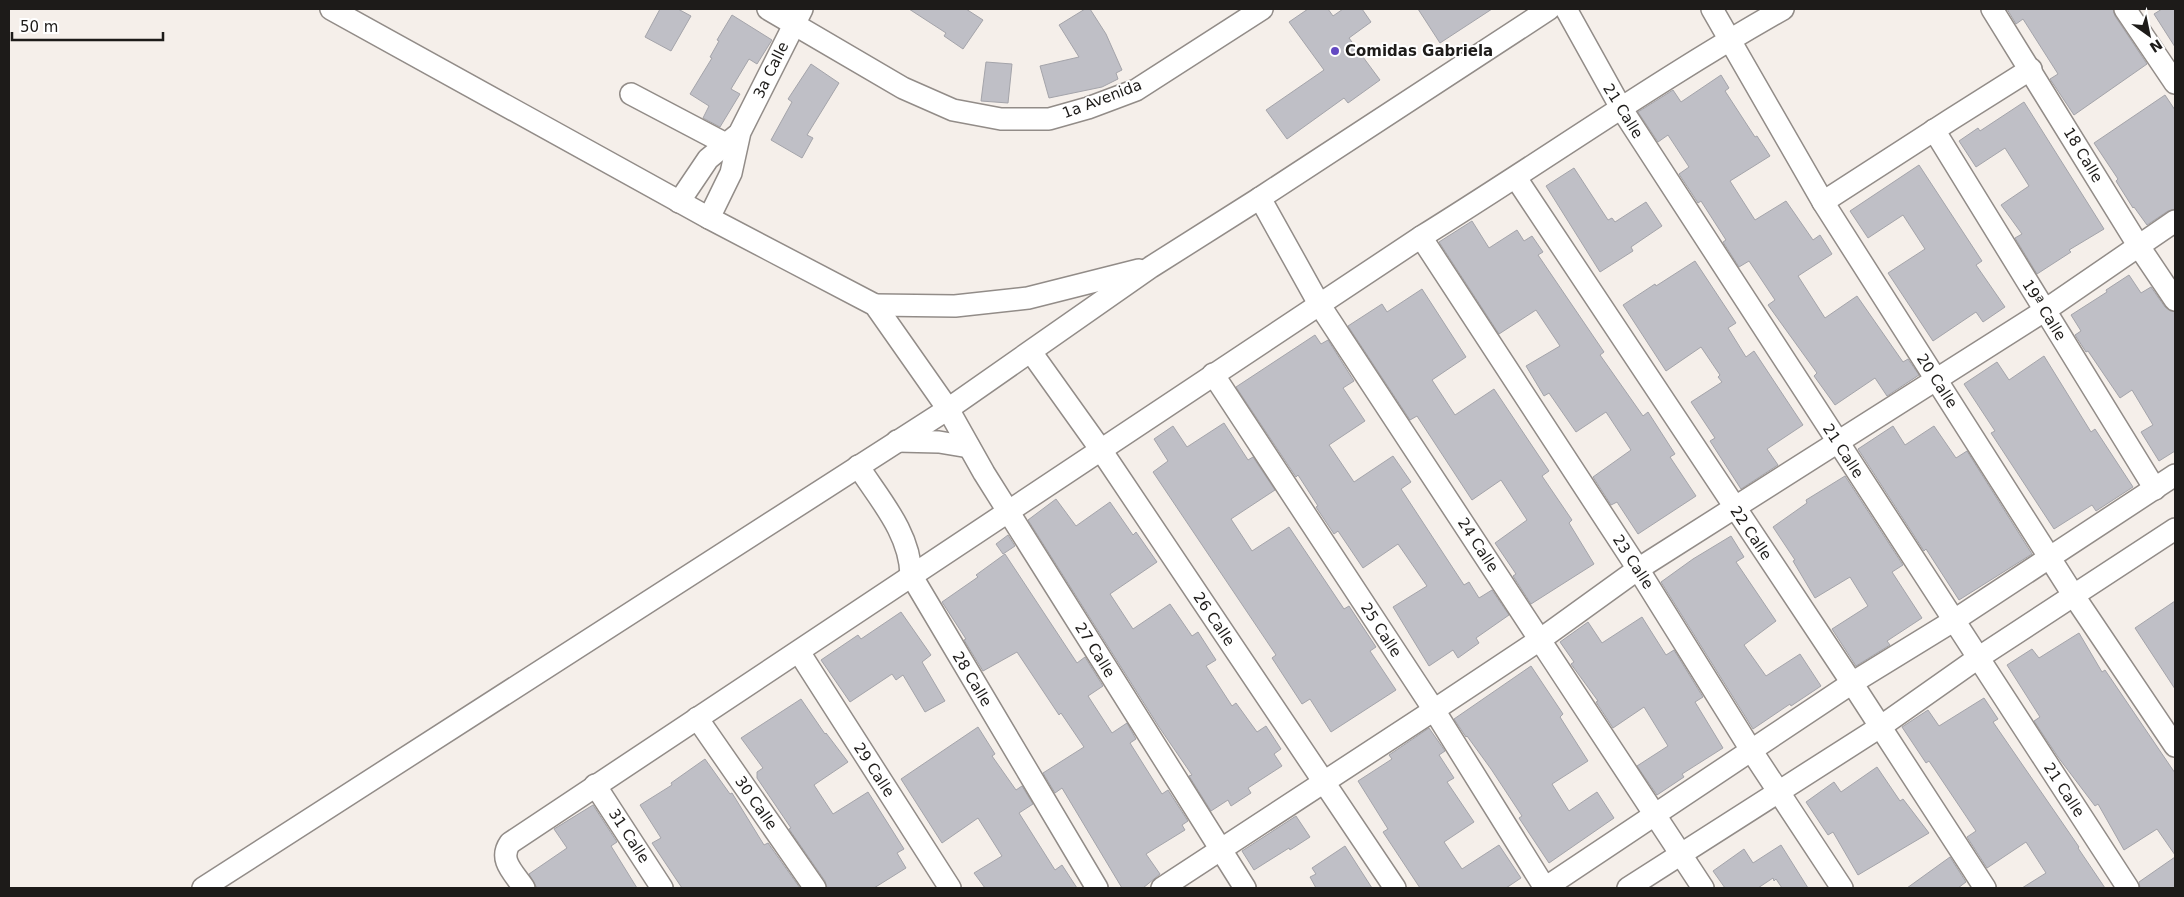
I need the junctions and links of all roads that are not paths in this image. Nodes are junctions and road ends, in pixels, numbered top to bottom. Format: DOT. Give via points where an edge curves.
graph roads {
  1 [pos="331,9"];
  2 [pos="768,9"];
  3 [pos="1262,9"];
  4 [pos="1549,9"];
  5 [pos="1566,9"];
  6 [pos="1712,9"];
  7 [pos="1783,9"];
  8 [pos="1992,9"];
  9 [pos="2125,9"];
  10 [pos="798,16"];
  11 [pos="1730,39"];
  12 [pos="2031,70"];
  13 [pos="2175,83"];
  14 [pos="631,94"];
  15 [pos="1621,108"];
  16 [pos="1934,130"];
  17 [pos="733,138"];
  18 [pos="1516,178"];
  19 [pos="1260,198"];
  20 [pos="679,202"];
  21 [pos="1823,202"];
  22 [pos="708,218"];
  23 [pos="2175,221"];
  24 [pos="1421,237"];
  25 [pos="2138,245"];
  26 [pos="1151,266"];
  27 [pos="2175,300"];
  28 [pos="1319,304"];
  29 [pos="875,305"];
  30 [pos="2044,311"];
  31 [pos="1031,352"];
  32 [pos="1213,374"];
  33 [pos="1936,379"];
  34 [pos="948,409"];
  35 [pos="897,442"];
  36 [pos="1838,442"];
  37 [pos="969,447"];
  38 [pos="1101,450"];
  39 [pos="858,466"];
  40 [pos="2175,475"];
  41 [pos="2155,489"];
  42 [pos="1734,507"];
  43 [pos="1008,512"];
  44 [pos="2175,529"];
  45 [pos="2051,557"];
  46 [pos="1638,569"];
  47 [pos="911,575"];
  48 [pos="2074,596"];
  49 [pos="1953,621"];
  50 [pos="1540,639"];
  51 [pos="799,652"];
  52 [pos="1978,658"];
  53 [pos="1852,683"];
  54 [pos="1434,710"];
  55 [pos="697,718"];
  56 [pos="1880,727"];
  57 [pos="2175,744"];
  58 [pos="1751,750"];
  59 [pos="1324,782"];
  60 [pos="595,784"];
  61 [pos="1780,792"];
  62 [pos="1656,816"];
  63 [pos="1220,849"];
  64 [pos="1681,855"];
  65 [pos="202,888"];
  66 [pos="524,888"];
  67 [pos="662,888"];
  68 [pos="815,888"];
  69 [pos="950,888"];
  70 [pos="1097,888"];
  71 [pos="1162,888"];
  72 [pos="1245,888"];
  73 [pos="1395,888"];
  74 [pos="1545,888"];
  75 [pos="1628,888"];
  76 [pos="1703,888"];
  77 [pos="1842,888"];
  78 [pos="1985,888"];
  79 [pos="2128,888"];
  1 -- 20 [label="street"];
  2 -- 10 [label="street, 1a Avenida"];
  3 -- 10 [label="street, 1a Avenida" via="1136,90 1049,119 1001,118 953,110 903,88"];
  4 -- 19 [label="street"];
  5 -- 15 [label="street, 21 Calle"];
  6 -- 11 [label="street, 20 Calle"];
  7 -- 11 [label="street"];
  8 -- 12 [label="street, 18 Calle"];
  9 -- 13 [label="street"];
  10 -- 17 [label="street, 3a Calle"];
  11 -- 15 [label="street"];
  11 -- 21 [label="street, 20 Calle"];
  12 -- 16 [label="street"];
  12 -- 25 [label="street, 18 Calle"];
  14 -- 17 [label="street"];
  15 -- 18 [label="street"];
  15 -- 36 [label="street, 21 Calle"];
  16 -- 21 [label="street"];
  16 -- 30 [label="street, 19ª Calle"];
  17 -- 20 [label="street, 3a Calle" via="708,158"];
  17 -- 22 [label="street, 3a Calle" via="731,173"];
  18 -- 24 [label="street"];
  18 -- 42 [label="street, 22 Calle"];
  19 -- 26 [label="street"];
  19 -- 28 [label="street, 24 Calle"];
  20 -- 22 [label="street"];
  21 -- 33 [label="street, 20 Calle"];
  22 -- 29 [label="street"];
  23 -- 25 [label="street"];
  24 -- 28 [label="street"];
  24 -- 46 [label="street, 23 Calle"];
  25 -- 27 [label="street, 18 Calle"];
  25 -- 30 [label="street"];
  26 -- 29 [label="street" via="1028,298 955,306"];
  26 -- 31 [label="street"];
  28 -- 32 [label="street"];
  28 -- 50 [label="street, 24 Calle"];
  29 -- 34 [label="street, 27 Calle"];
  30 -- 33 [label="street"];
  30 -- 41 [label="street, 19ª Calle"];
  31 -- 34 [label="street"];
  31 -- 38 [label="street, 26 Calle"];
  32 -- 38 [label="street"];
  32 -- 54 [label="street, 25 Calle"];
  33 -- 36 [label="street"];
  33 -- 45 [label="street, 20 Calle"];
  34 -- 35 [label="street"];
  34 -- 37 [label="street, 27 Calle"];
  35 -- 37 [label="street" via="939,442"];
  35 -- 39 [label="street"];
  36 -- 42 [label="street"];
  36 -- 49 [label="street, 21 Calle"];
  37 -- 43 [label="street, 27 Calle"];
  38 -- 43 [label="street"];
  38 -- 59 [label="street, 26 Calle"];
  39 -- 47 [label="street, 28 Calle" via="890,513 906,544"];
  39 -- 65 [label="street"];
  40 -- 41 [label="street"];
  41 -- 45 [label="street"];
  42 -- 46 [label="street"];
  42 -- 53 [label="street, 22 Calle"];
  43 -- 47 [label="street"];
  43 -- 63 [label="street, 27 Calle"];
  44 -- 48 [label="street"];
  45 -- 48 [label="street, 20 Calle"];
  45 -- 49 [label="street"];
  46 -- 50 [label="street"];
  46 -- 58 [label="street, 23 Calle"];
  47 -- 51 [label="street"];
  47 -- 70 [label="street, 28 Calle"];
  48 -- 52 [label="street"];
  48 -- 57 [label="street, 20 Calle"];
  49 -- 52 [label="street, 21 Calle"];
  49 -- 53 [label="street"];
  50 -- 54 [label="street"];
  50 -- 62 [label="street, 24 Calle"];
  51 -- 55 [label="street"];
  51 -- 69 [label="street, 29 Calle"];
  52 -- 56 [label="street"];
  52 -- 79 [label="street, 21 Calle"];
  53 -- 56 [label="street, 22 Calle"];
  53 -- 58 [label="street"];
  54 -- 59 [label="street"];
  54 -- 74 [label="street, 25 Calle"];
  55 -- 60 [label="street"];
  55 -- 68 [label="street, 30 Calle"];
  56 -- 61 [label="street"];
  56 -- 78 [label="street, 22 Calle"];
  58 -- 61 [label="street, 23 Calle"];
  58 -- 62 [label="street"];
  59 -- 63 [label="street"];
  59 -- 73 [label="street, 26 Calle"];
  60 -- 66 [label="street" via="510,843 504,858"];
  60 -- 67 [label="street, 31 Calle"];
  61 -- 64 [label="street"];
  61 -- 77 [label="street, 23 Calle"];
  62 -- 64 [label="street, 24 Calle"];
  62 -- 74 [label="street"];
  63 -- 71 [label="street"];
  63 -- 72 [label="street, 27 Calle"];
  64 -- 75 [label="street"];
  64 -- 76 [label="street, 24 Calle"];
}
